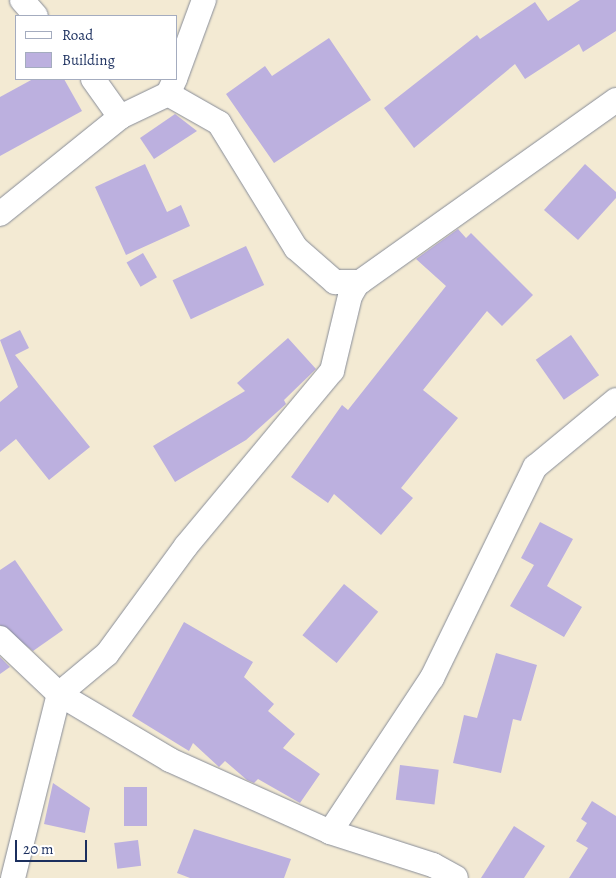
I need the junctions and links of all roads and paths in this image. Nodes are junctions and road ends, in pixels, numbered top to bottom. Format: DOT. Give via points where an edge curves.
graph roads {
  1 [pos="22,0"];
  2 [pos="204,0"];
  3 [pos="35,15"];
  4 [pos="178,70"];
  5 [pos="94,80"];
  6 [pos="173,83"];
  7 [pos="616,100"];
  8 [pos="120,117"];
  9 [pos="0,214"];
  10 [pos="358,282"];
  11 [pos="616,400"];
  12 [pos="0,638"];
  13 [pos="59,694"];
  14 [pos="330,832"];
  15 [pos="13,878"];
  16 [pos="456,878"];
  1 -- 3 [label="street"];
  2 -- 4 [label="street"];
  5 -- 8 [label="street"];
  6 -- 8 [label="street"];
  6 -- 10 [label="street" via="219,123 296,248 336,282"];
  7 -- 10 [label="street"];
  8 -- 9 [label="street"];
  10 -- 13 [label="street" via="350,296 332,371 186,546 107,654"];
  11 -- 14 [label="street" via="535,467 446,654"];
  12 -- 13 [label="street"];
  13 -- 14 [label="street" via="170,760"];
  13 -- 15 [label="street"];
  14 -- 16 [label="street" via="433,865"];
}
